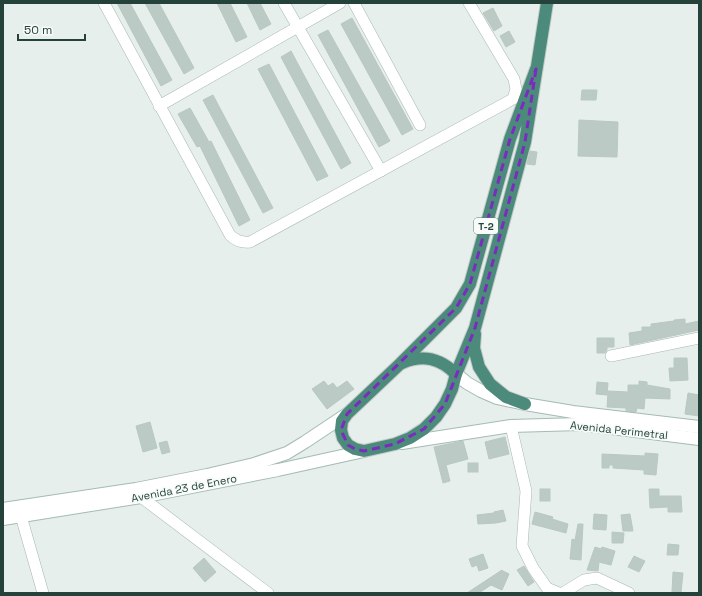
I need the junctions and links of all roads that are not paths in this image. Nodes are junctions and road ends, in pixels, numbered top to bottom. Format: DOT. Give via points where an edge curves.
graph roads {
  1 [pos="104,3"];
  2 [pos="284,3"];
  3 [pos="340,3"];
  4 [pos="354,3"];
  5 [pos="469,3"];
  6 [pos="547,3"];
  7 [pos="298,27"];
  8 [pos="536,69"];
  9 [pos="160,106"];
  10 [pos="420,124"];
  11 [pos="381,171"];
  12 [pos="475,328"];
  13 [pos="699,338"];
  14 [pos="611,356"];
  15 [pos="401,363"];
  16 [pos="456,374"];
  17 [pos="525,404"];
  18 [pos="347,414"];
  19 [pos="511,426"];
  20 [pos="699,427"];
  21 [pos="699,439"];
  22 [pos="395,444"];
  23 [pos="364,451"];
  24 [pos="141,497"];
  25 [pos="3,510"];
  26 [pos="21,516"];
  27 [pos="3,519"];
  28 [pos="43,593"];
  29 [pos="268,593"];
  30 [pos="559,593"];
  31 [pos="563,593"];
  32 [pos="629,593"];
  1 -- 9 [label="street"];
  2 -- 7 [label="street"];
  3 -- 7 [label="street"];
  4 -- 10 [label="street"];
  5 -- 11 [label="street" via="514,79 516,88 513,99"];
  6 -- 8 [label="highway, T-2"];
  7 -- 9 [label="street"];
  7 -- 11 [label="street"];
  8 -- 12 [label="highway, T-2" via="525,142"];
  8 -- 15 [label="highway, T-2" via="510,139 470,284 456,308"];
  9 -- 11 [label="street" via="230,235 241,242 250,242"];
  12 -- 16 [label="highway, T-2"];
  12 -- 17 [label="highway, T-2" via="474,348 479,367 490,384 506,397"];
  13 -- 14 [label="street"];
  15 -- 16 [label="highway, T-2" via="416,358 430,358 444,364"];
  15 -- 18 [label="highway, T-2"];
  16 -- 17 [label="main road, Avenida Perimetral" via="467,383 497,398"];
  16 -- 22 [label="highway, T-2" via="452,389 436,417 424,429"];
  17 -- 20 [label="main road, Avenida Perimetral"];
  18 -- 23 [label="highway" via="342,421 343,438 348,445"];
  18 -- 25 [label="main road, Avenida 23 de Enero / T-2" via="287,453 254,464 136,489"];
  19 -- 21 [label="main road, Avenida Perimetral" via="580,424"];
  19 -- 22 [label="main road, Avenida Perimetral"];
  19 -- 30 [label="street" via="526,491 522,546 547,588"];
  22 -- 23 [label="highway, T-2"];
  23 -- 24 [label="main road, Avenida 23 de Enero / T-2"];
  24 -- 26 [label="main road, Avenida 23 de Enero / T-2"];
  24 -- 29 [label="street"];
  26 -- 27 [label="main road, Avenida 23 de Enero / T-2"];
  26 -- 28 [label="street"];
  31 -- 32 [label="street" via="584,580 597,578"];
}
